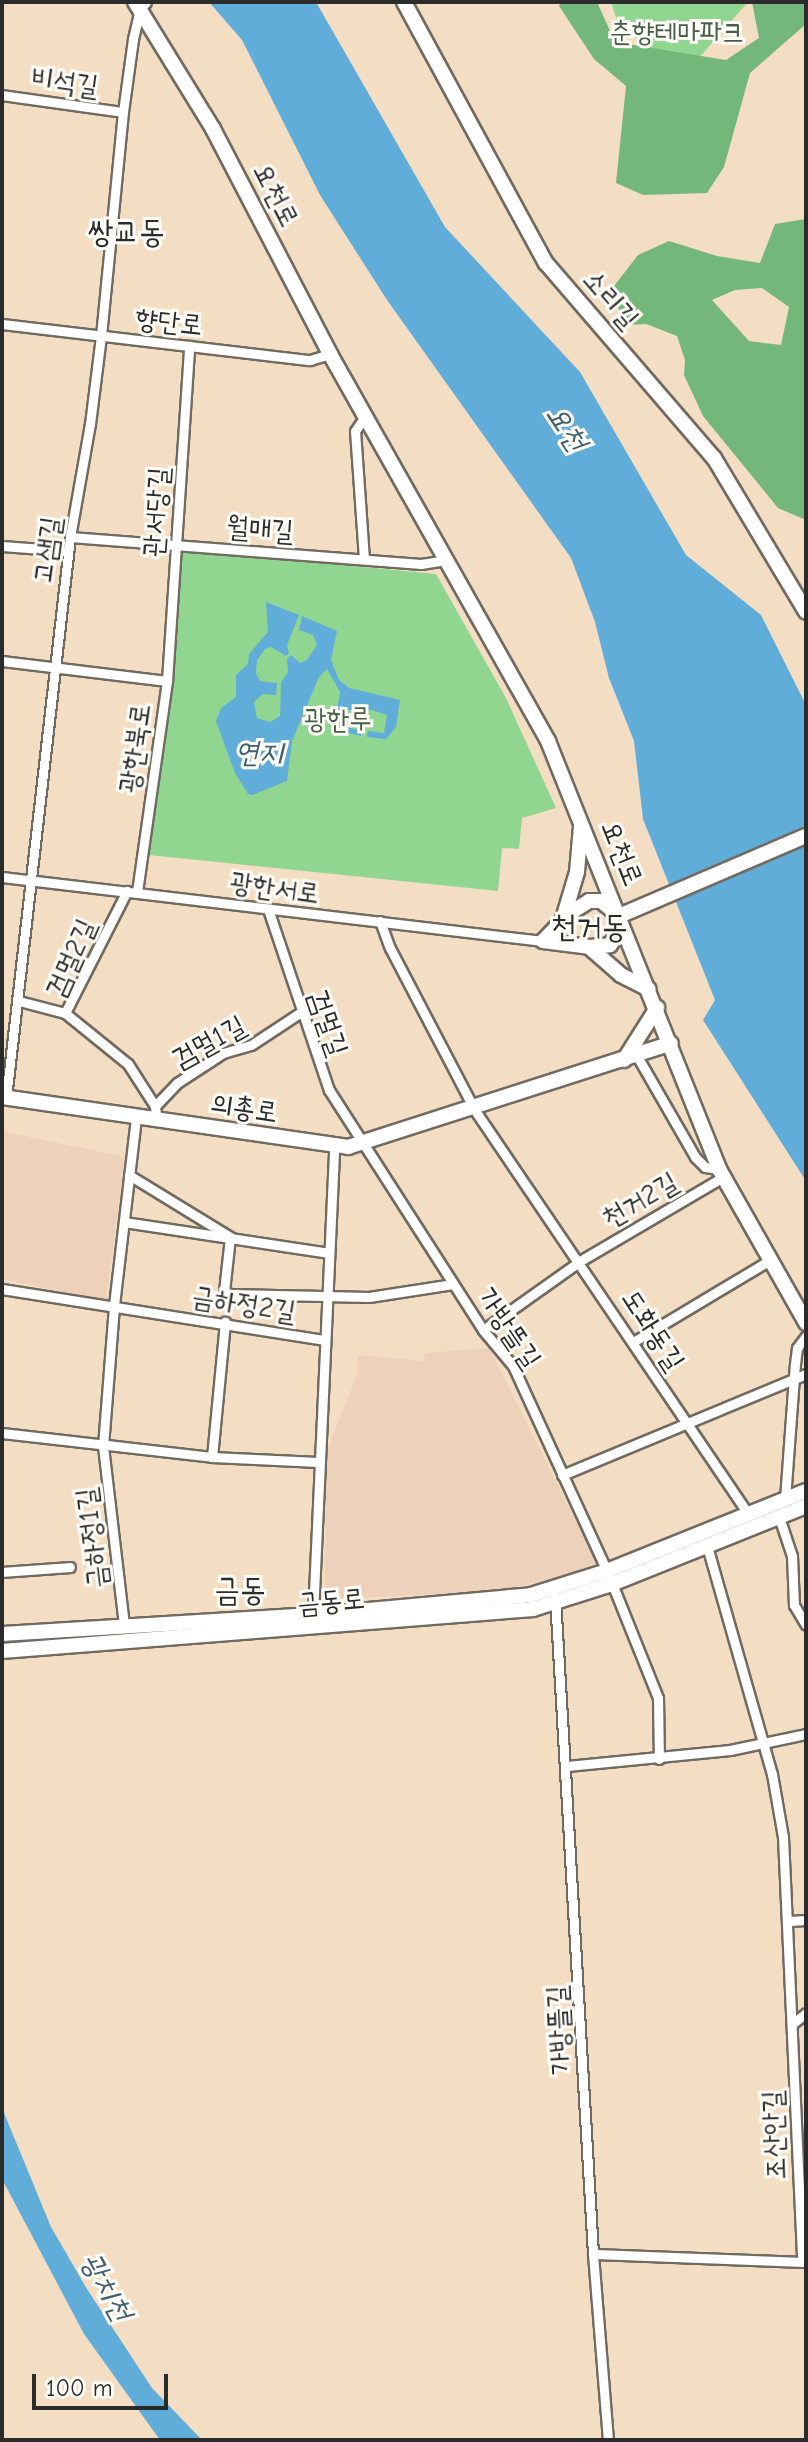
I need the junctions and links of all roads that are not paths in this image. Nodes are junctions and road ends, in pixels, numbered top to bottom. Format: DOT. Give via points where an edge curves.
graph roads {
  1 [pos="404,2"];
  2 [pos="141,4"];
  3 [pos="2,95"];
  4 [pos="123,112"];
  5 [pos="2,324"];
  6 [pos="101,336"];
  7 [pos="189,346"];
  8 [pos="330,354"];
  9 [pos="366,415"];
  10 [pos="70,537"];
  11 [pos="176,544"];
  12 [pos="2,546"];
  13 [pos="68,551"];
  14 [pos="364,559"];
  15 [pos="446,560"];
  16 [pos="806,612"];
  17 [pos="2,661"];
  18 [pos="56,668"];
  19 [pos="167,681"];
  20 [pos="581,822"];
  21 [pos="806,836"];
  22 [pos="2,877"];
  23 [pos="31,880"];
  24 [pos="132,892"];
  25 [pos="268,909"];
  26 [pos="619,916"];
  27 [pos="563,919"];
  28 [pos="380,921"];
  29 [pos="543,941"];
  30 [pos="589,947"];
  31 [pos="649,989"];
  32 [pos="19,1001"];
  33 [pos="657,1008"];
  34 [pos="301,1012"];
  35 [pos="65,1013"];
  36 [pos="671,1043"];
  37 [pos="630,1058"];
  38 [pos="4,1098"];
  39 [pos="474,1109"];
  40 [pos="156,1114"];
  41 [pos="136,1119"];
  42 [pos="364,1143"];
  43 [pos="334,1147"];
  44 [pos="721,1173"];
  45 [pos="129,1175"];
  46 [pos="124,1222"];
  47 [pos="230,1237"];
  48 [pos="328,1253"];
  49 [pos="770,1260"];
  50 [pos="580,1261"];
  51 [pos="453,1284"];
  52 [pos="2,1289"];
  53 [pos="326,1298"];
  54 [pos="114,1305"];
  55 [pos="225,1322"];
  56 [pos="806,1323"];
  57 [pos="483,1330"];
  58 [pos="806,1336"];
  59 [pos="325,1340"];
  60 [pos="633,1342"];
  61 [pos="806,1374"];
  62 [pos="793,1379"];
  63 [pos="689,1425"];
  64 [pos="2,1433"];
  65 [pos="103,1446"];
  66 [pos="212,1457"];
  67 [pos="318,1462"];
  68 [pos="562,1475"];
  69 [pos="806,1491"];
  70 [pos="785,1499"];
  71 [pos="806,1506"];
  72 [pos="749,1515"];
  73 [pos="779,1517"];
  74 [pos="707,1546"];
  75 [pos="70,1567"];
  76 [pos="2,1572"];
  77 [pos="610,1578"];
  78 [pos="555,1596"];
  79 [pos="313,1615"];
  80 [pos="124,1625"];
  81 [pos="806,1625"];
  82 [pos="2,1634"];
  83 [pos="2,1651"];
  84 [pos="806,1734"];
  85 [pos="764,1743"];
  86 [pos="659,1759"];
  87 [pos="567,1766"];
  88 [pos="806,1920"];
  89 [pos="789,1921"];
  90 [pos="806,2013"];
  91 [pos="792,2024"];
  92 [pos="794,2089"];
  93 [pos="806,2096"];
  94 [pos="593,2254"];
  95 [pos="804,2262"];
  96 [pos="608,2440"];
  1 -- 16 [label="street, 소리길" via="546,263 714,458"];
  2 -- 4 [label="street, 고샘길"];
  2 -- 8 [label="street, 요천로"];
  3 -- 4 [label="street, 비석길"];
  4 -- 6 [label="street, 고샘길"];
  5 -- 6 [label="street, 향단로"];
  6 -- 7 [label="street, 향단로"];
  6 -- 10 [label="street, 고샘길"];
  7 -- 8 [label="street, 향단로" via="310,360"];
  7 -- 11 [label="street, 관서당길"];
  8 -- 9 [label="street, 요천로"];
  9 -- 14 [label="street" via="355,431"];
  9 -- 15 [label="street, 요천로"];
  10 -- 11 [label="street, 월매길"];
  10 -- 13 [label="street, 고샘길"];
  11 -- 14 [label="street, 월매길"];
  11 -- 19 [label="street, 관서당길"];
  12 -- 13 [label="street"];
  13 -- 18 [label="street, 고샘길"];
  14 -- 15 [label="street, 월매길" via="421,564"];
  15 -- 20 [label="street, 요천로" via="548,741"];
  17 -- 18 [label="street, 광한북로"];
  18 -- 19 [label="street, 광한북로"];
  18 -- 23 [label="street, 고샘길"];
  19 -- 24 [label="street, 광한북로"];
  20 -- 26 [label="street, 요천로"];
  20 -- 27 [label="street" via="577,872"];
  21 -- 26 [label="street"];
  22 -- 23 [label="street, 광한서로"];
  23 -- 24 [label="street, 광한서로"];
  23 -- 32 [label="street, 고샘길"];
  24 -- 25 [label="street, 광한서로"];
  24 -- 35 [label="street, 검멀2길"];
  25 -- 28 [label="street, 광한서로"];
  25 -- 34 [label="street, 검멀길"];
  26 -- 27 [label="street" via="594,900"];
  26 -- 30 [label="street" via="610,945"];
  26 -- 31 [label="street, 요천로"];
  27 -- 29 [label="street"];
  28 -- 29 [label="street, 광한서로"];
  28 -- 39 [label="street"];
  29 -- 30 [label="street"];
  30 -- 31 [label="street" via="621,975"];
  31 -- 33 [label="street, 요천로"];
  32 -- 35 [label="street"];
  32 -- 38 [label="street, 고샘길"];
  33 -- 36 [label="street, 요천로"];
  33 -- 37 [label="street"];
  34 -- 40 [label="street, 검멀1길" via="177,1083"];
  34 -- 42 [label="street, 검멀길" via="329,1090"];
  35 -- 40 [label="street, 검멀2길" via="128,1064"];
  36 -- 37 [label="street, 의총로"];
  36 -- 44 [label="street, 요천로"];
  37 -- 39 [label="street, 의총로"];
  37 -- 44 [label="street" via="695,1157"];
  38 -- 41 [label="street, 의총로"];
  39 -- 42 [label="street, 의총로"];
  39 -- 50 [label="street, 도화동길"];
  40 -- 41 [label="street, 의총로"];
  40 -- 43 [label="street, 의총로"];
  41 -- 45 [label="street"];
  42 -- 43 [label="street, 의총로"];
  42 -- 51 [label="street, 가방뜰길"];
  43 -- 48 [label="street, 금하정2길"];
  44 -- 49 [label="street, 요천로"];
  44 -- 50 [label="street, 천거2길"];
  45 -- 46 [label="street"];
  45 -- 47 [label="street"];
  46 -- 47 [label="street"];
  46 -- 54 [label="street"];
  47 -- 48 [label="street"];
  47 -- 53 [label="street, 금하정2길" via="224,1291"];
  48 -- 53 [label="street, 금하정2길"];
  49 -- 56 [label="street, 요천로"];
  49 -- 60 [label="street"];
  50 -- 57 [label="street"];
  50 -- 60 [label="street, 도화동길"];
  51 -- 53 [label="street, 가방뜰길"];
  51 -- 57 [label="street, 가방뜰길"];
  52 -- 54 [label="street, 금하정2길"];
  53 -- 59 [label="street, 금하정2길"];
  54 -- 55 [label="street, 금하정2길"];
  54 -- 65 [label="street, 금하정1길"];
  55 -- 59 [label="street, 금하정2길"];
  55 -- 66 [label="street"];
  57 -- 68 [label="street, 가방뜰길" via="513,1366"];
  58 -- 62 [label="street" via="797,1348"];
  59 -- 67 [label="street"];
  60 -- 63 [label="street, 도화동길"];
  61 -- 62 [label="street"];
  62 -- 63 [label="street"];
  62 -- 70 [label="street"];
  63 -- 68 [label="street"];
  63 -- 72 [label="street, 도화동길"];
  64 -- 65 [label="street, 금하정1길"];
  65 -- 66 [label="street, 금하정1길"];
  65 -- 80 [label="street, 금하정1길"];
  66 -- 67 [label="street, 금하정1길"];
  67 -- 79 [label="street"];
  68 -- 77 [label="street, 가방뜰길"];
  69 -- 70 [label="street, 금동로"];
  70 -- 72 [label="street, 금동로"];
  71 -- 73 [label="street, 금동로"];
  72 -- 77 [label="street, 금동로"];
  73 -- 74 [label="street, 금동로"];
  73 -- 81 [label="street" via="792,1556 794,1605"];
  74 -- 77 [label="street, 금동로"];
  74 -- 85 [label="street"];
  75 -- 76 [label="street, 금하정1길"];
  77 -- 78 [label="street, 금동로"];
  77 -- 86 [label="street" via="658,1698"];
  78 -- 79 [label="street, 금동로"];
  78 -- 83 [label="street, 금동로" via="503,1613"];
  78 -- 87 [label="street, 가방뜰길"];
  79 -- 80 [label="street, 금동로"];
  80 -- 82 [label="street, 금동로"];
  84 -- 85 [label="street"];
  85 -- 86 [label="street"];
  85 -- 89 [label="street" via="783,1837"];
  86 -- 87 [label="street"];
  87 -- 94 [label="street, 가방뜰길"];
  88 -- 89 [label="street"];
  89 -- 91 [label="street"];
  90 -- 91 [label="street"];
  91 -- 92 [label="street, 조산안길"];
  92 -- 93 [label="street"];
  92 -- 95 [label="street, 조산안길"];
  94 -- 95 [label="street"];
  94 -- 96 [label="street, 가방뜰길"];
}
